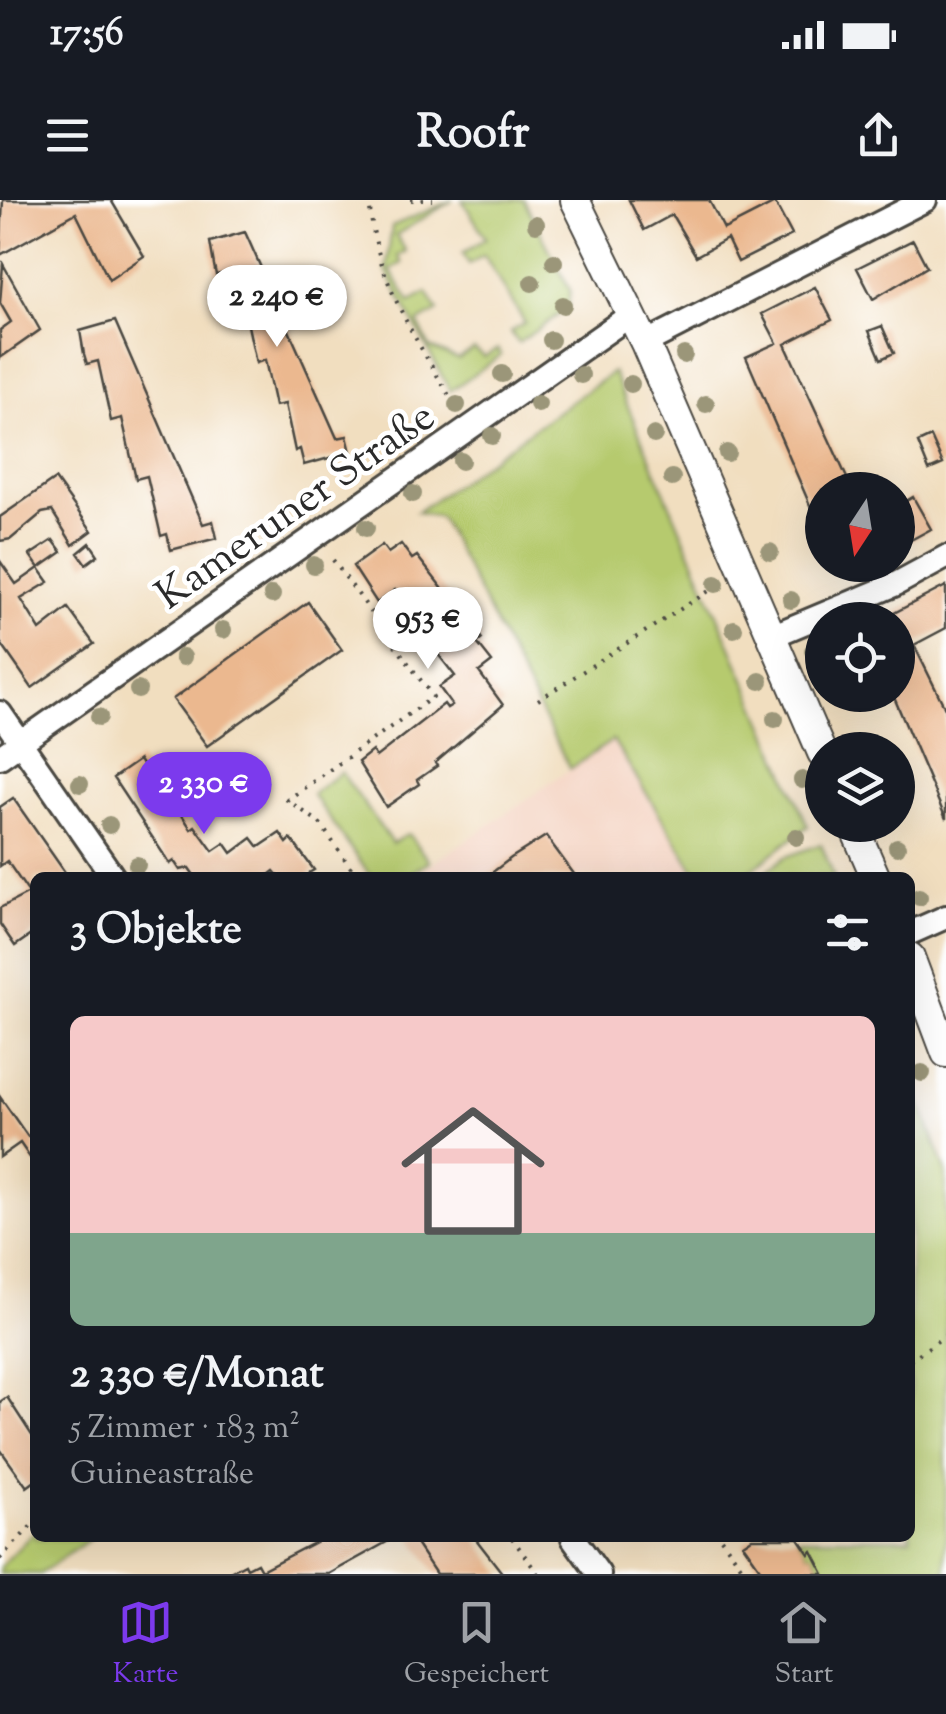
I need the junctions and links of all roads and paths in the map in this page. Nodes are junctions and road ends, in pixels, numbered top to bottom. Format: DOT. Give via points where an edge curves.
graph roads {
  1 [pos="369,200"];
  2 [pos="411,200"];
  3 [pos="433,200"];
  4 [pos="575,200"];
  5 [pos="925,200"];
  6 [pos="632,314"];
  7 [pos="646,344"];
  8 [pos="453,402"];
  9 [pos="946,557"];
  10 [pos="333,560"];
  11 [pos="712,588"];
  12 [pos="772,636"];
  13 [pos="538,700"];
  14 [pos="0,712"];
  15 [pos="813,732"];
  16 [pos="21,742"];
  17 [pos="0,757"];
  18 [pos="860,842"];
  19 [pos="110,872"];
  20 [pos="354,872"];
  21 [pos="873,872"];
  22 [pos="946,917"];
  23 [pos="915,931"];
  24 [pos="915,969"];
  25 [pos="946,1053"];
  26 [pos="946,1335"];
  27 [pos="915,1357"];
  28 [pos="30,1527"];
  29 [pos="515,1542"];
  30 [pos="576,1542"];
  31 [pos="724,1542"];
  32 [pos="0,1559"];
  33 [pos="538,1574"];
  34 [pos="599,1574"];
  35 [pos="746,1574"];
  1 -- 8 [label="path" via="382,271"];
  2 -- 3 [label="path"];
  4 -- 6 [label="street"];
  5 -- 7 [label="street"];
  6 -- 7 [label="street"];
  6 -- 16 [label="street, Kameruner Straße"];
  7 -- 12 [label="street"];
  9 -- 12 [label="street"];
  10 -- 20 [label="path" via="433,697 286,800 320,822"];
  11 -- 13 [label="path"];
  12 -- 15 [label="street"];
  14 -- 16 [label="street"];
  16 -- 17 [label="street, Kameruner Straße"];
  16 -- 19 [label="street"];
  18 -- 21 [label="street"];
  22 -- 23 [label="street"];
  24 -- 25 [label="street"];
  26 -- 27 [label="path"];
  28 -- 32 [label="path"];
  29 -- 33 [label="path"];
  30 -- 34 [label="street"];
  31 -- 35 [label="path"];
}
